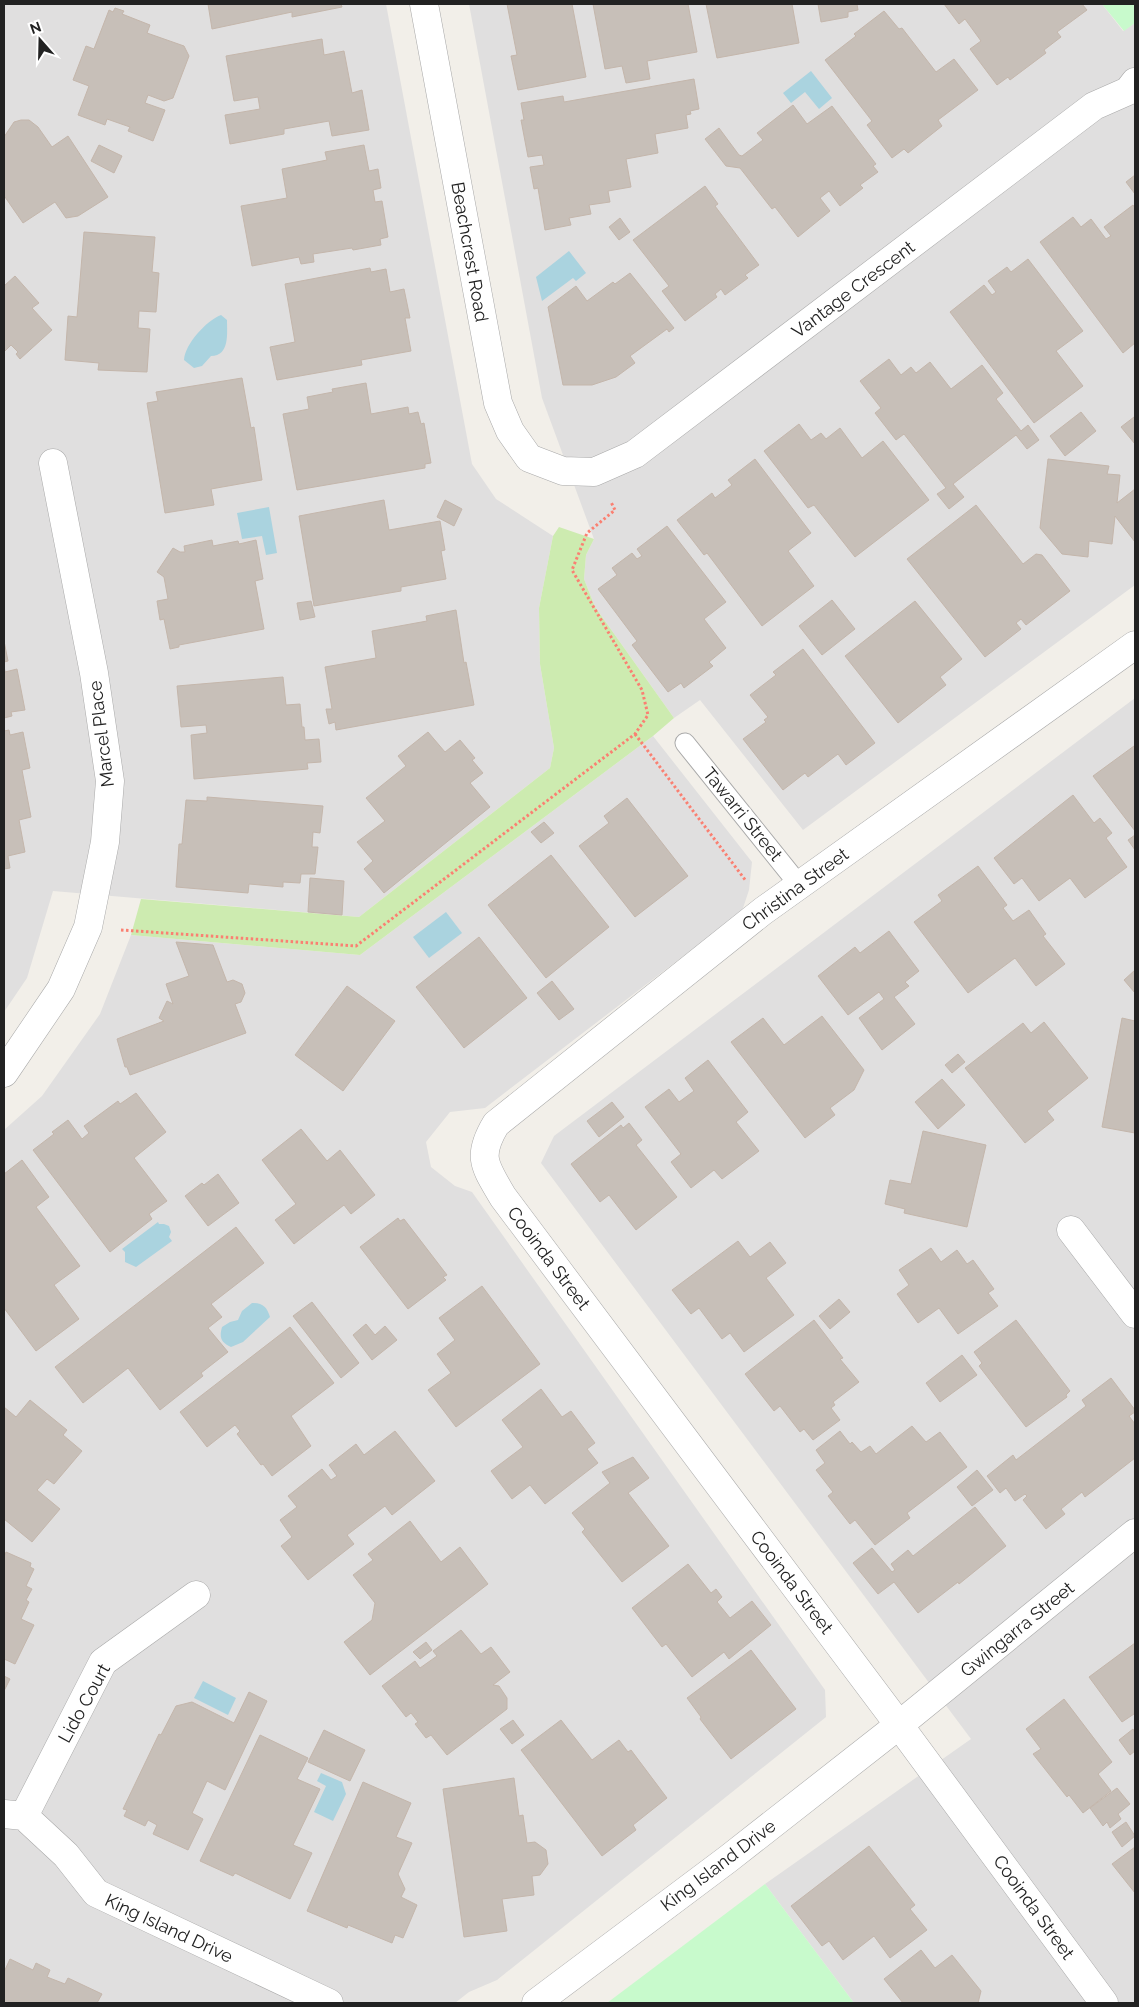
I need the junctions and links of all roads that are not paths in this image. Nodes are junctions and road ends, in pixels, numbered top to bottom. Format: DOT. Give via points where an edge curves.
graph roads {
  1 [pos="424,4"];
  2 [pos="1135,82"];
  3 [pos="53,463"];
  4 [pos="562,471"];
  5 [pos="1135,645"];
  6 [pos="685,743"];
  7 [pos="800,886"];
  8 [pos="4,1073"];
  9 [pos="483,1159"];
  10 [pos="1071,1230"];
  11 [pos="1135,1314"];
  12 [pos="1135,1533"];
  13 [pos="196,1595"];
  14 [pos="900,1724"];
  15 [pos="14,1815"];
  16 [pos="329,2003"];
  17 [pos="536,2003"];
  18 [pos="1104,2003"];
  1 -- 4 [label="street, Beachcrest Road" via="498,403 510,431 529,458"];
  2 -- 4 [label="street, Vantage Crescent" via="1128,90 1094,106 636,454 594,472"];
  3 -- 8 [label="street, Marcel Place" via="94,673 110,781 105,842 88,927 61,989"];
  5 -- 7 [label="street, Christina Street"];
  6 -- 7 [label="lane, Tawarri Street"];
  7 -- 9 [label="street, Christina Street" via="763,910 496,1124 487,1139"];
  9 -- 14 [label="street, Cooinda Street" via="503,1197"];
  10 -- 11 [label="street"];
  12 -- 14 [label="street, Gwingarra Street"];
  13 -- 15 [label="street, Lido Court" via="103,1662"];
  14 -- 17 [label="street, King Island Drive" via="728,1859"];
  14 -- 18 [label="street, Cooinda Street"];
  15 -- 16 [label="street, King Island Drive" via="66,1855 96,1893"];
}
